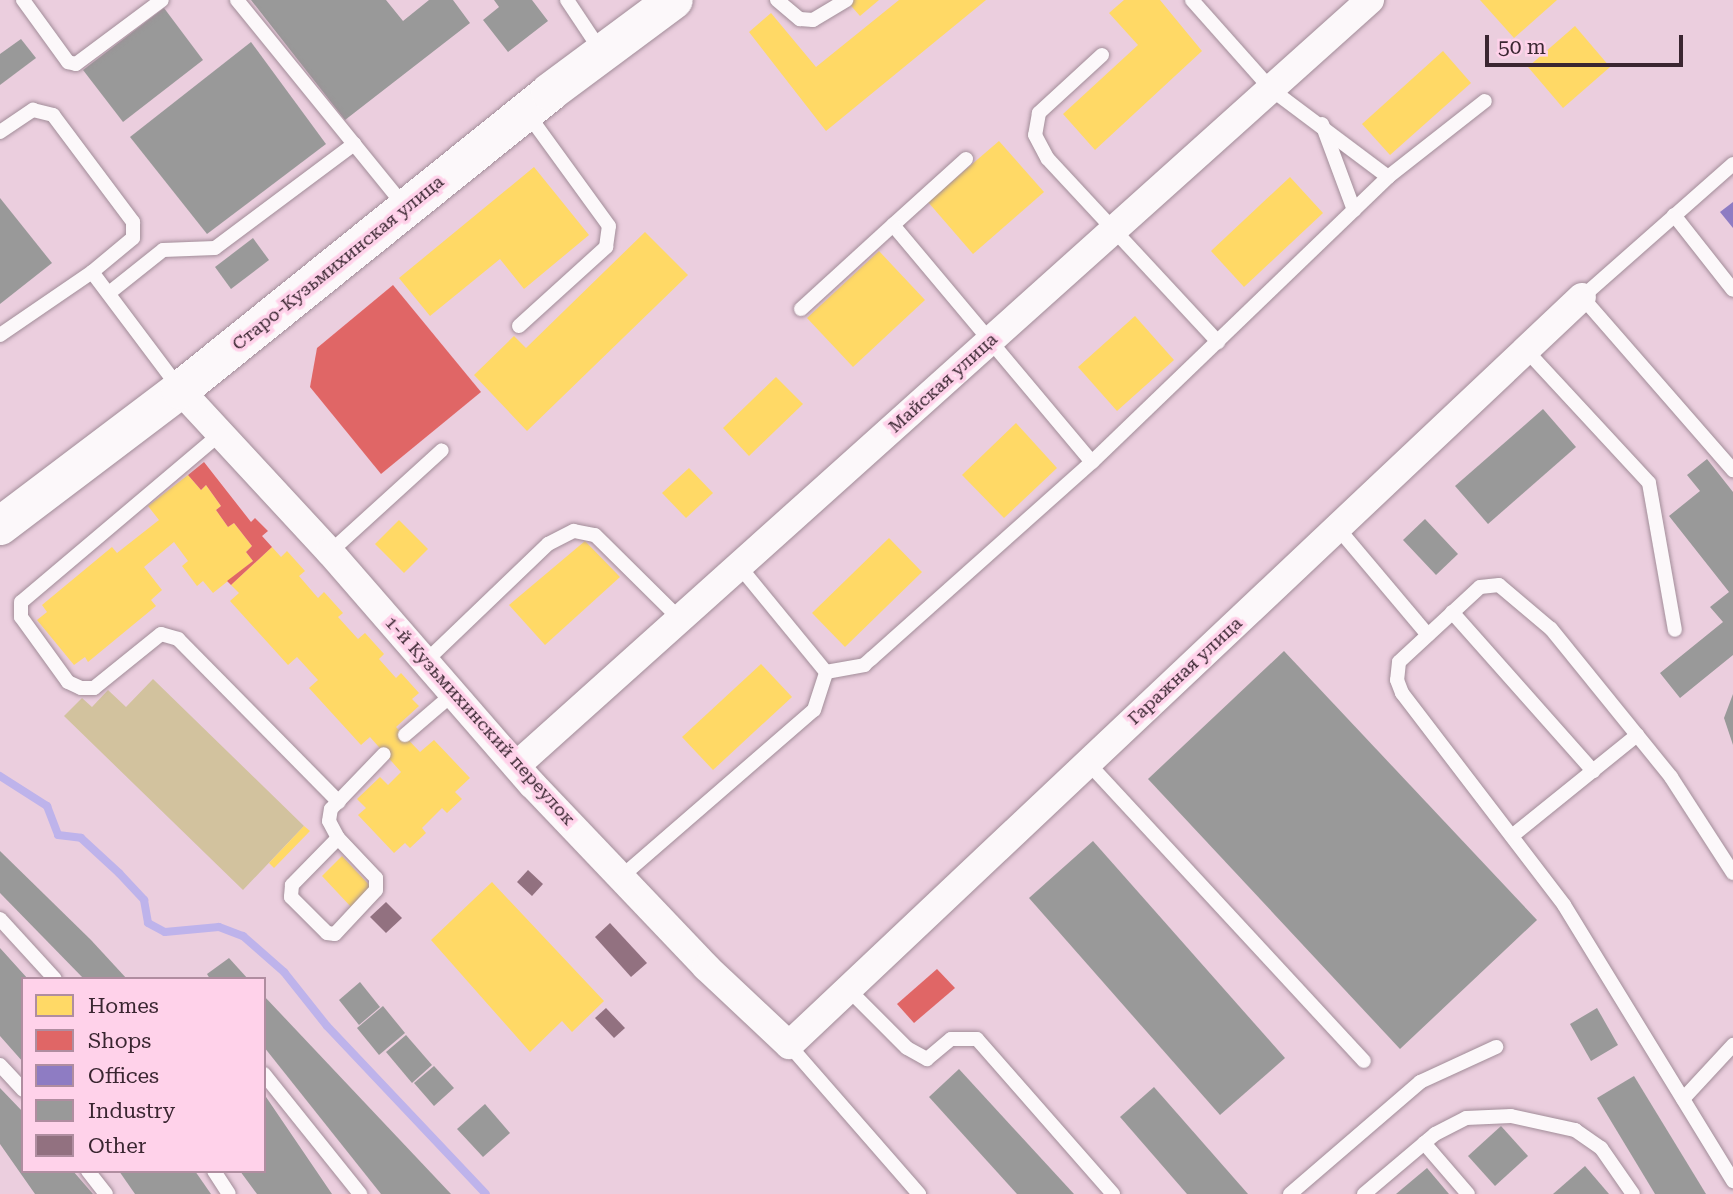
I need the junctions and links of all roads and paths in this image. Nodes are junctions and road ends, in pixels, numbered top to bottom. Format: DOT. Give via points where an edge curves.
graph roads {
  1 [pos="23,0"];
  2 [pos="162,0"];
  3 [pos="237,0"];
  4 [pos="567,0"];
  5 [pos="674,0"];
  6 [pos="777,0"];
  7 [pos="846,0"];
  8 [pos="1192,0"];
  9 [pos="1370,0"];
  10 [pos="602,53"];
  11 [pos="1102,55"];
  12 [pos="1271,89"];
  13 [pos="1485,101"];
  14 [pos="526,111"];
  15 [pos="1321,123"];
  16 [pos="0,132"];
  17 [pos="354,144"];
  18 [pos="966,159"];
  19 [pos="1733,164"];
  20 [pos="1388,177"];
  21 [pos="406,208"];
  22 [pos="1354,210"];
  23 [pos="1674,215"];
  24 [pos="893,225"];
  25 [pos="1115,227"];
  26 [pos="92,272"];
  27 [pos="1733,289"];
  28 [pos="109,293"];
  29 [pos="1582,297"];
  30 [pos="801,309"];
  31 [pos="519,326"];
  32 [pos="0,335"];
  33 [pos="992,339"];
  34 [pos="1218,342"];
  35 [pos="1526,350"];
  36 [pos="180,390"];
  37 [pos="220,434"];
  38 [pos="442,450"];
  39 [pos="1092,462"];
  40 [pos="1733,470"];
  41 [pos="1,523"];
  42 [pos="1337,527"];
  43 [pos="330,552"];
  44 [pos="740,567"];
  45 [pos="1452,612"];
  46 [pos="679,618"];
  47 [pos="1675,630"];
  48 [pos="1428,635"];
  49 [pos="426,660"];
  50 [pos="826,672"];
  51 [pos="454,693"];
  52 [pos="405,735"];
  53 [pos="1637,735"];
  54 [pos="384,754"];
  55 [pos="1088,763"];
  56 [pos="517,765"];
  57 [pos="1593,771"];
  58 [pos="339,802"];
  59 [pos="1512,836"];
  60 [pos="338,838"];
  61 [pos="1733,873"];
  62 [pos="621,877"];
  63 [pos="0,919"];
  64 [pos="52,977"];
  65 [pos="848,989"];
  66 [pos="789,1045"];
  67 [pos="1733,1045"];
  68 [pos="1496,1047"];
  69 [pos="1364,1061"];
  70 [pos="0,1065"];
  71 [pos="266,1076"];
  72 [pos="21,1088"];
  73 [pos="1683,1099"];
  74 [pos="1424,1143"];
  75 [pos="90,1173"];
  76 [pos="215,1173"];
  77 [pos="1733,1181"];
  78 [pos="106,1194"];
  79 [pos="229,1194"];
  80 [pos="360,1194"];
  81 [pos="919,1194"];
  82 [pos="1112,1194"];
  83 [pos="1290,1194"];
  84 [pos="1364,1194"];
  85 [pos="1468,1194"];
  86 [pos="1633,1194"];
  1 -- 2 [label="lane" via="68,62 76,64"];
  3 -- 17 [label="lane"];
  4 -- 10 [label="lane"];
  5 -- 10 [label="main road, Старо-Кузьмихинская улица"];
  6 -- 7 [label="lane" via="800,19 813,20"];
  8 -- 12 [label="lane"];
  9 -- 12 [label="street, Майская улица"];
  10 -- 14 [label="main road, Старо-Кузьмихинская улица"];
  11 -- 25 [label="lane" via="1039,113 1035,135 1048,159"];
  12 -- 15 [label="lane"];
  12 -- 25 [label="street, Майская улица"];
  13 -- 20 [label="lane"];
  14 -- 21 [label="main road, Старо-Кузьмихинская улица"];
  14 -- 31 [label="lane" via="609,226 606,247"];
  15 -- 20 [label="lane"];
  15 -- 22 [label="lane"];
  16 -- 26 [label="lane" via="33,110 52,115 133,222 133,238"];
  17 -- 21 [label="lane"];
  17 -- 28 [label="lane" via="215,248 163,250"];
  18 -- 24 [label="lane"];
  19 -- 23 [label="lane"];
  20 -- 22 [label="lane"];
  21 -- 36 [label="main road, Старо-Кузьмихинская улица"];
  22 -- 34 [label="lane"];
  23 -- 27 [label="lane"];
  23 -- 29 [label="lane"];
  24 -- 30 [label="lane"];
  24 -- 33 [label="lane"];
  25 -- 33 [label="street, Майская улица"];
  25 -- 34 [label="lane"];
  26 -- 28 [label="lane"];
  26 -- 32 [label="lane"];
  28 -- 36 [label="lane"];
  29 -- 35 [label="street, Гаражная улица"];
  29 -- 40 [label="lane"];
  33 -- 39 [label="lane" via="1010,369"];
  33 -- 44 [label="street, Майская улица"];
  34 -- 39 [label="lane"];
  35 -- 42 [label="street, Гаражная улица"];
  35 -- 47 [label="lane" via="1648,483"];
  36 -- 37 [label="street, 1-й Кузьмихинский переулок"];
  36 -- 41 [label="main road, Старо-Кузьмихинская улица"];
  37 -- 43 [label="street, 1-й Кузьмихинский переулок"];
  37 -- 58 [label="lane" via="21,602 21,617 68,682 81,688 94,688 161,634 178,639"];
  38 -- 43 [label="lane"];
  39 -- 50 [label="lane" via="864,665"];
  42 -- 48 [label="lane"];
  42 -- 55 [label="street, Гаражная улица"];
  43 -- 49 [label="street, 1-й Кузьмихинский переулок"];
  44 -- 46 [label="street, Майская улица"];
  44 -- 50 [label="lane"];
  45 -- 48 [label="lane"];
  45 -- 53 [label="lane" via="1480,587 1499,585 1551,629"];
  45 -- 57 [label="lane"];
  46 -- 49 [label="lane" via="595,535 574,531 548,544"];
  46 -- 56 [label="street, Майская улица"];
  48 -- 59 [label="lane" via="1399,662 1397,680"];
  49 -- 51 [label="street, 1-й Кузьмихинский переулок"];
  50 -- 62 [label="lane" via="814,710"];
  51 -- 52 [label="lane"];
  51 -- 56 [label="street, 1-й Кузьмихинский переулок"];
  53 -- 57 [label="lane"];
  53 -- 61 [label="lane" via="1671,777"];
  54 -- 58 [label="lane"];
  55 -- 65 [label="street, Гаражная улица"];
  55 -- 69 [label="lane"];
  56 -- 62 [label="street, 1-й Кузьмихинский переулок"];
  57 -- 59 [label="lane"];
  58 -- 60 [label="lane" via="331,809 330,821"];
  59 -- 73 [label="lane" via="1564,905"];
  60 -- 60 [label="lane" via="376,878 376,891 335,934 327,933 291,897 292,886"];
  62 -- 66 [label="street, 1-й Кузьмихинский переулок"];
  63 -- 64 [label="lane"];
  65 -- 66 [label="street, Гаражная улица"];
  65 -- 82 [label="lane" via="906,1048 927,1059 951,1039 977,1040"];
  66 -- 81 [label="lane"];
  67 -- 73 [label="lane"];
  68 -- 83 [label="lane" via="1420,1082"];
  70 -- 72 [label="lane"];
  71 -- 80 [label="lane"];
  73 -- 77 [label="lane"];
  74 -- 84 [label="lane"];
  74 -- 85 [label="lane"];
  74 -- 86 [label="lane" via="1466,1118 1511,1116 1575,1130 1601,1148"];
  75 -- 78 [label="lane"];
  76 -- 79 [label="lane"];
}
